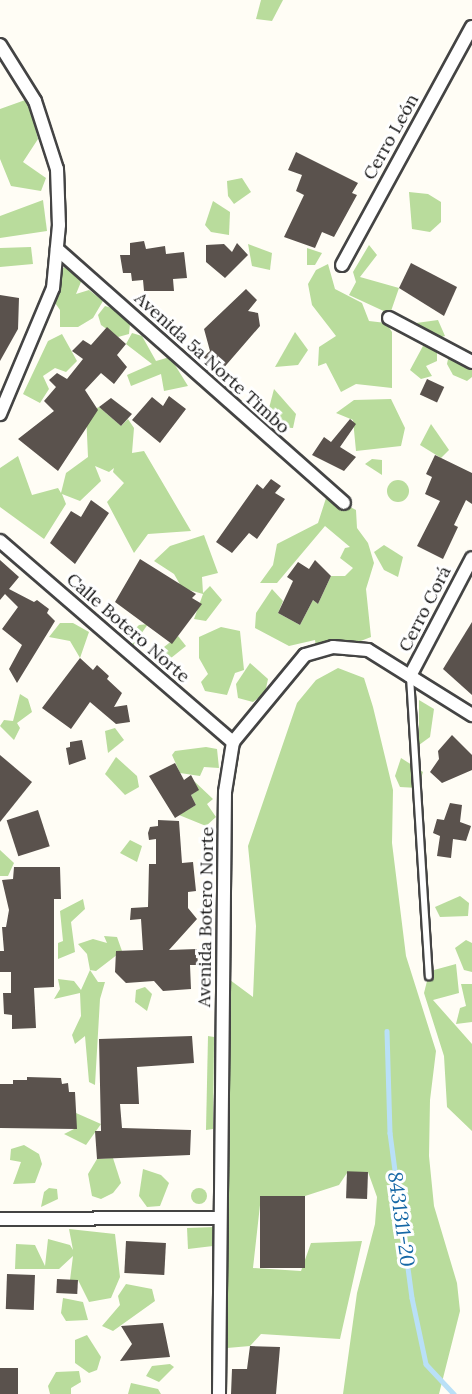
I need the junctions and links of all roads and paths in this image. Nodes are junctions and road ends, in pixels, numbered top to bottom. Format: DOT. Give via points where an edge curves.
graph roads {
  1 [pos="472,27"];
  2 [pos="0,45"];
  3 [pos="57,249"];
  4 [pos="342,265"];
  5 [pos="389,318"];
  6 [pos="472,362"];
  7 [pos="0,414"];
  8 [pos="344,503"];
  9 [pos="0,541"];
  10 [pos="472,558"];
  11 [pos="410,676"];
  12 [pos="472,715"];
  13 [pos="233,742"];
  14 [pos="429,976"];
  15 [pos="220,1218"];
  16 [pos="0,1219"];
  17 [pos="219,1394"];
  1 -- 4 [label="street, Cerro León"];
  2 -- 3 [label="street" via="35,101 57,169"];
  3 -- 7 [label="street" via="53,288"];
  3 -- 8 [label="street, Avenida 5a Norte Timbo"];
  5 -- 6 [label="street"];
  9 -- 13 [label="street, Calle Botero Norte"];
  10 -- 11 [label="street, Cerro Corá"];
  11 -- 12 [label="street"];
  11 -- 13 [label="street" via="368,650 333,646 304,655"];
  11 -- 14 [label="lane"];
  13 -- 15 [label="street, Avenida Botero Norte" via="225,792"];
  15 -- 16 [label="street"];
  15 -- 17 [label="street, Avenida Botero Norte"];
}
